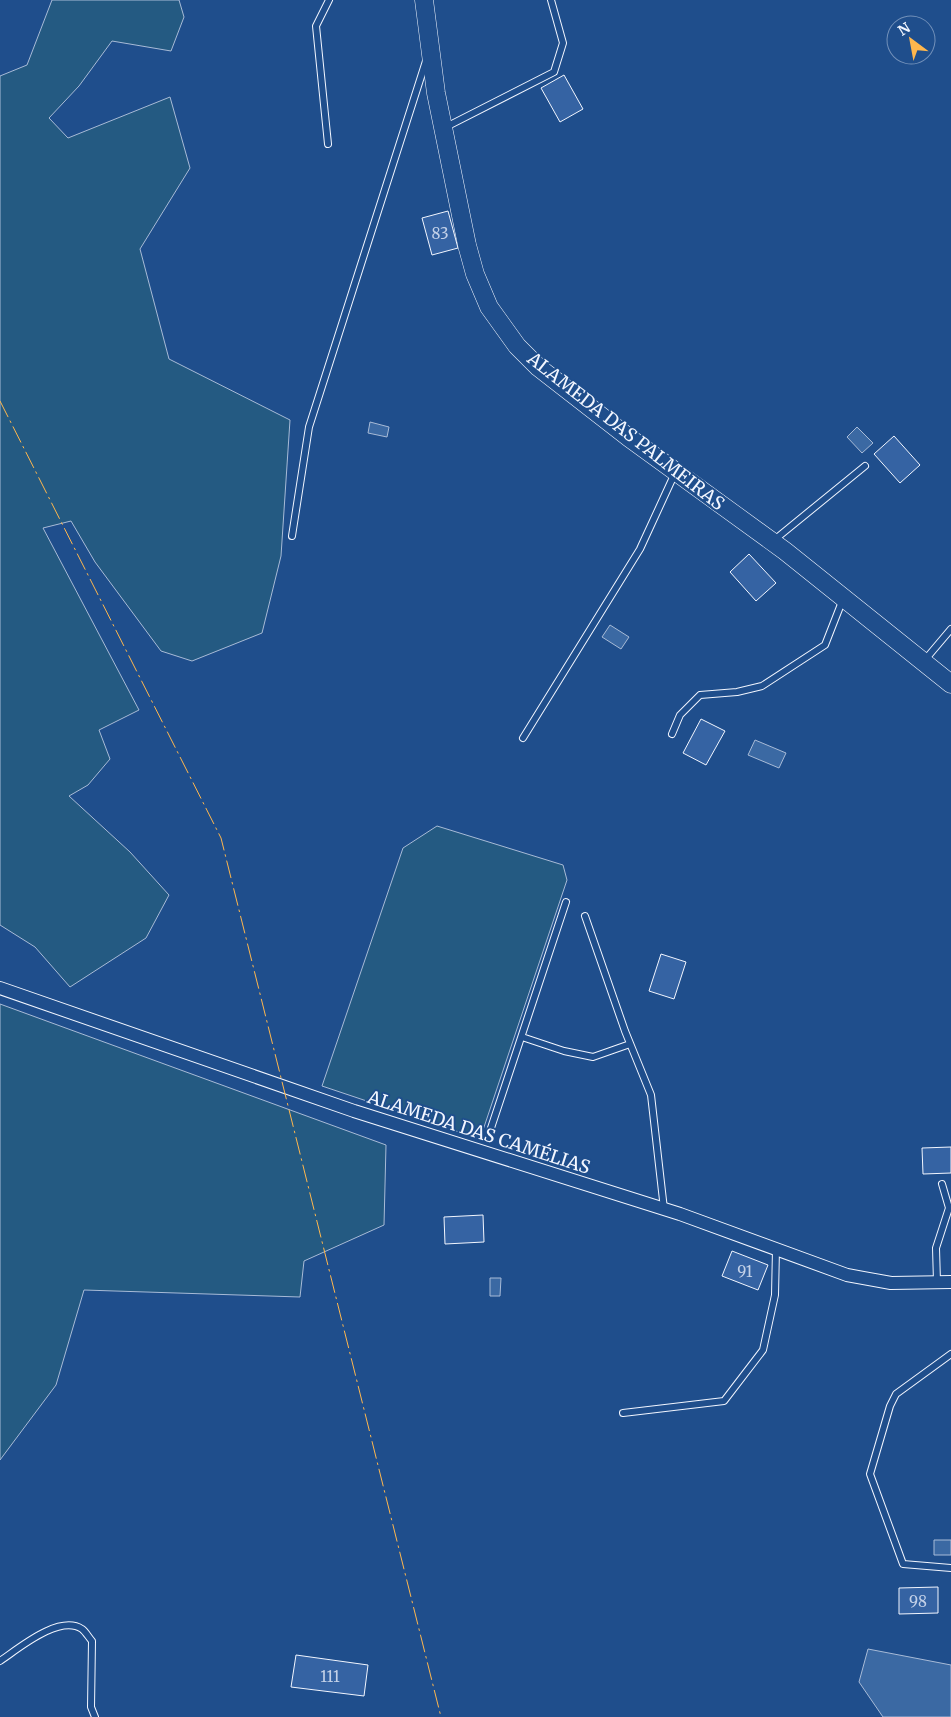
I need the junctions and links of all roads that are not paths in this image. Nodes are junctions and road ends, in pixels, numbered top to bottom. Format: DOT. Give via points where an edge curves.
graph roads {
  1 [pos="329,0"];
  2 [pos="424,0"];
  3 [pos="551,0"];
  4 [pos="430,50"];
  5 [pos="443,128"];
  6 [pos="328,144"];
  7 [pos="865,466"];
  8 [pos="676,471"];
  9 [pos="292,536"];
  10 [pos="772,542"];
  11 [pos="844,598"];
  12 [pos="951,629"];
  13 [pos="924,662"];
  14 [pos="951,684"];
  15 [pos="672,734"];
  16 [pos="522,738"];
  17 [pos="566,902"];
  18 [pos="586,916"];
  19 [pos="0,988"];
  20 [pos="522,1037"];
  21 [pos="630,1044"];
  22 [pos="490,1131"];
  23 [pos="942,1184"];
  24 [pos="664,1209"];
  25 [pos="776,1249"];
  26 [pos="937,1282"];
  27 [pos="951,1282"];
  28 [pos="951,1354"];
  29 [pos="622,1413"];
  30 [pos="951,1568"];
  31 [pos="0,1661"];
  32 [pos="95,1717"];
  1 -- 6 [label="lane" via="316,26"];
  2 -- 4 [label="street, ALAMEDA DAS PALMEIRAS"];
  3 -- 5 [label="lane" via="564,43 554,72"];
  4 -- 5 [label="street, ALAMEDA DAS PALMEIRAS"];
  4 -- 9 [label="lane" via="308,427"];
  5 -- 8 [label="street, ALAMEDA DAS PALMEIRAS" via="467,245 475,274 494,314 517,346 538,367"];
  7 -- 10 [label="lane"];
  8 -- 10 [label="street, ALAMEDA DAS PALMEIRAS"];
  8 -- 16 [label="lane" via="640,549"];
  10 -- 11 [label="street, ALAMEDA DAS PALMEIRAS"];
  11 -- 13 [label="street, ALAMEDA DAS PALMEIRAS"];
  11 -- 15 [label="lane" via="826,645 762,686 700,695 680,715"];
  12 -- 13 [label="lane"];
  13 -- 14 [label="street, ALAMEDA DAS PALMEIRAS"];
  17 -- 20 [label="lane"];
  18 -- 21 [label="lane"];
  19 -- 24 [label="street, ALAMEDA DAS CAMÉLIAS" via="354,1111"];
  20 -- 21 [label="lane" via="593,1057"];
  20 -- 22 [label="lane"];
  21 -- 24 [label="lane" via="652,1095"];
  23 -- 26 [label="lane" via="949,1208 936,1248"];
  24 -- 25 [label="street, ALAMEDA DAS CAMÉLIAS"];
  25 -- 26 [label="street, ALAMEDA DAS CAMÉLIAS" via="867,1280"];
  25 -- 29 [label="lane" via="775,1295 763,1350 724,1401"];
  26 -- 27 [label="street, ALAMEDA DAS CAMÉLIAS"];
  28 -- 30 [label="lane" via="896,1394 870,1474 904,1564"];
  31 -- 32 [label="lane" via="35,1636 63,1625 81,1628 92,1641 91,1707"];
}
